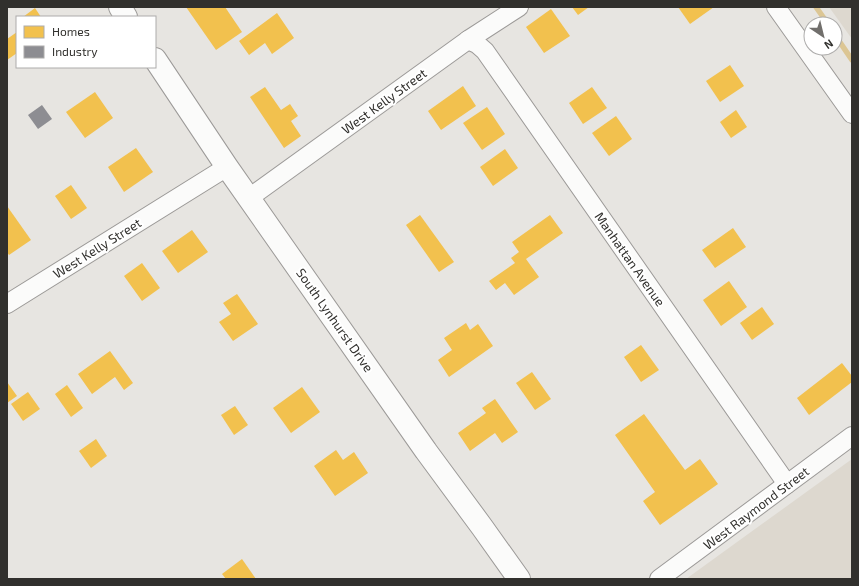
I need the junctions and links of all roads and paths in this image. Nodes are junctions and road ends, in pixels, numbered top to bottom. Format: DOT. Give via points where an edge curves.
graph roads {
  1 [pos="120,7"];
  2 [pos="520,7"];
  3 [pos="776,7"];
  4 [pos="125,16"];
  5 [pos="468,40"];
  6 [pos="156,60"];
  7 [pos="852,114"];
  8 [pos="227,167"];
  9 [pos="249,198"];
  10 [pos="7,304"];
  11 [pos="852,436"];
  12 [pos="787,484"];
  13 [pos="519,579"];
  14 [pos="659,579"];
  1 -- 4 [label="main road"];
  2 -- 5 [label="street, West Kelly Street"];
  3 -- 7 [label="street"];
  5 -- 9 [label="street, West Kelly Street"];
  5 -- 12 [label="street, Manhattan Avenue" via="485,51"];
  6 -- 8 [label="main road, South Lynhurst Drive"];
  8 -- 9 [label="main road, South Lynhurst Drive"];
  8 -- 10 [label="street, West Kelly Street"];
  9 -- 13 [label="main road, South Lynhurst Drive"];
  11 -- 12 [label="street, West Raymond Street"];
  12 -- 14 [label="street, West Raymond Street"];
}
